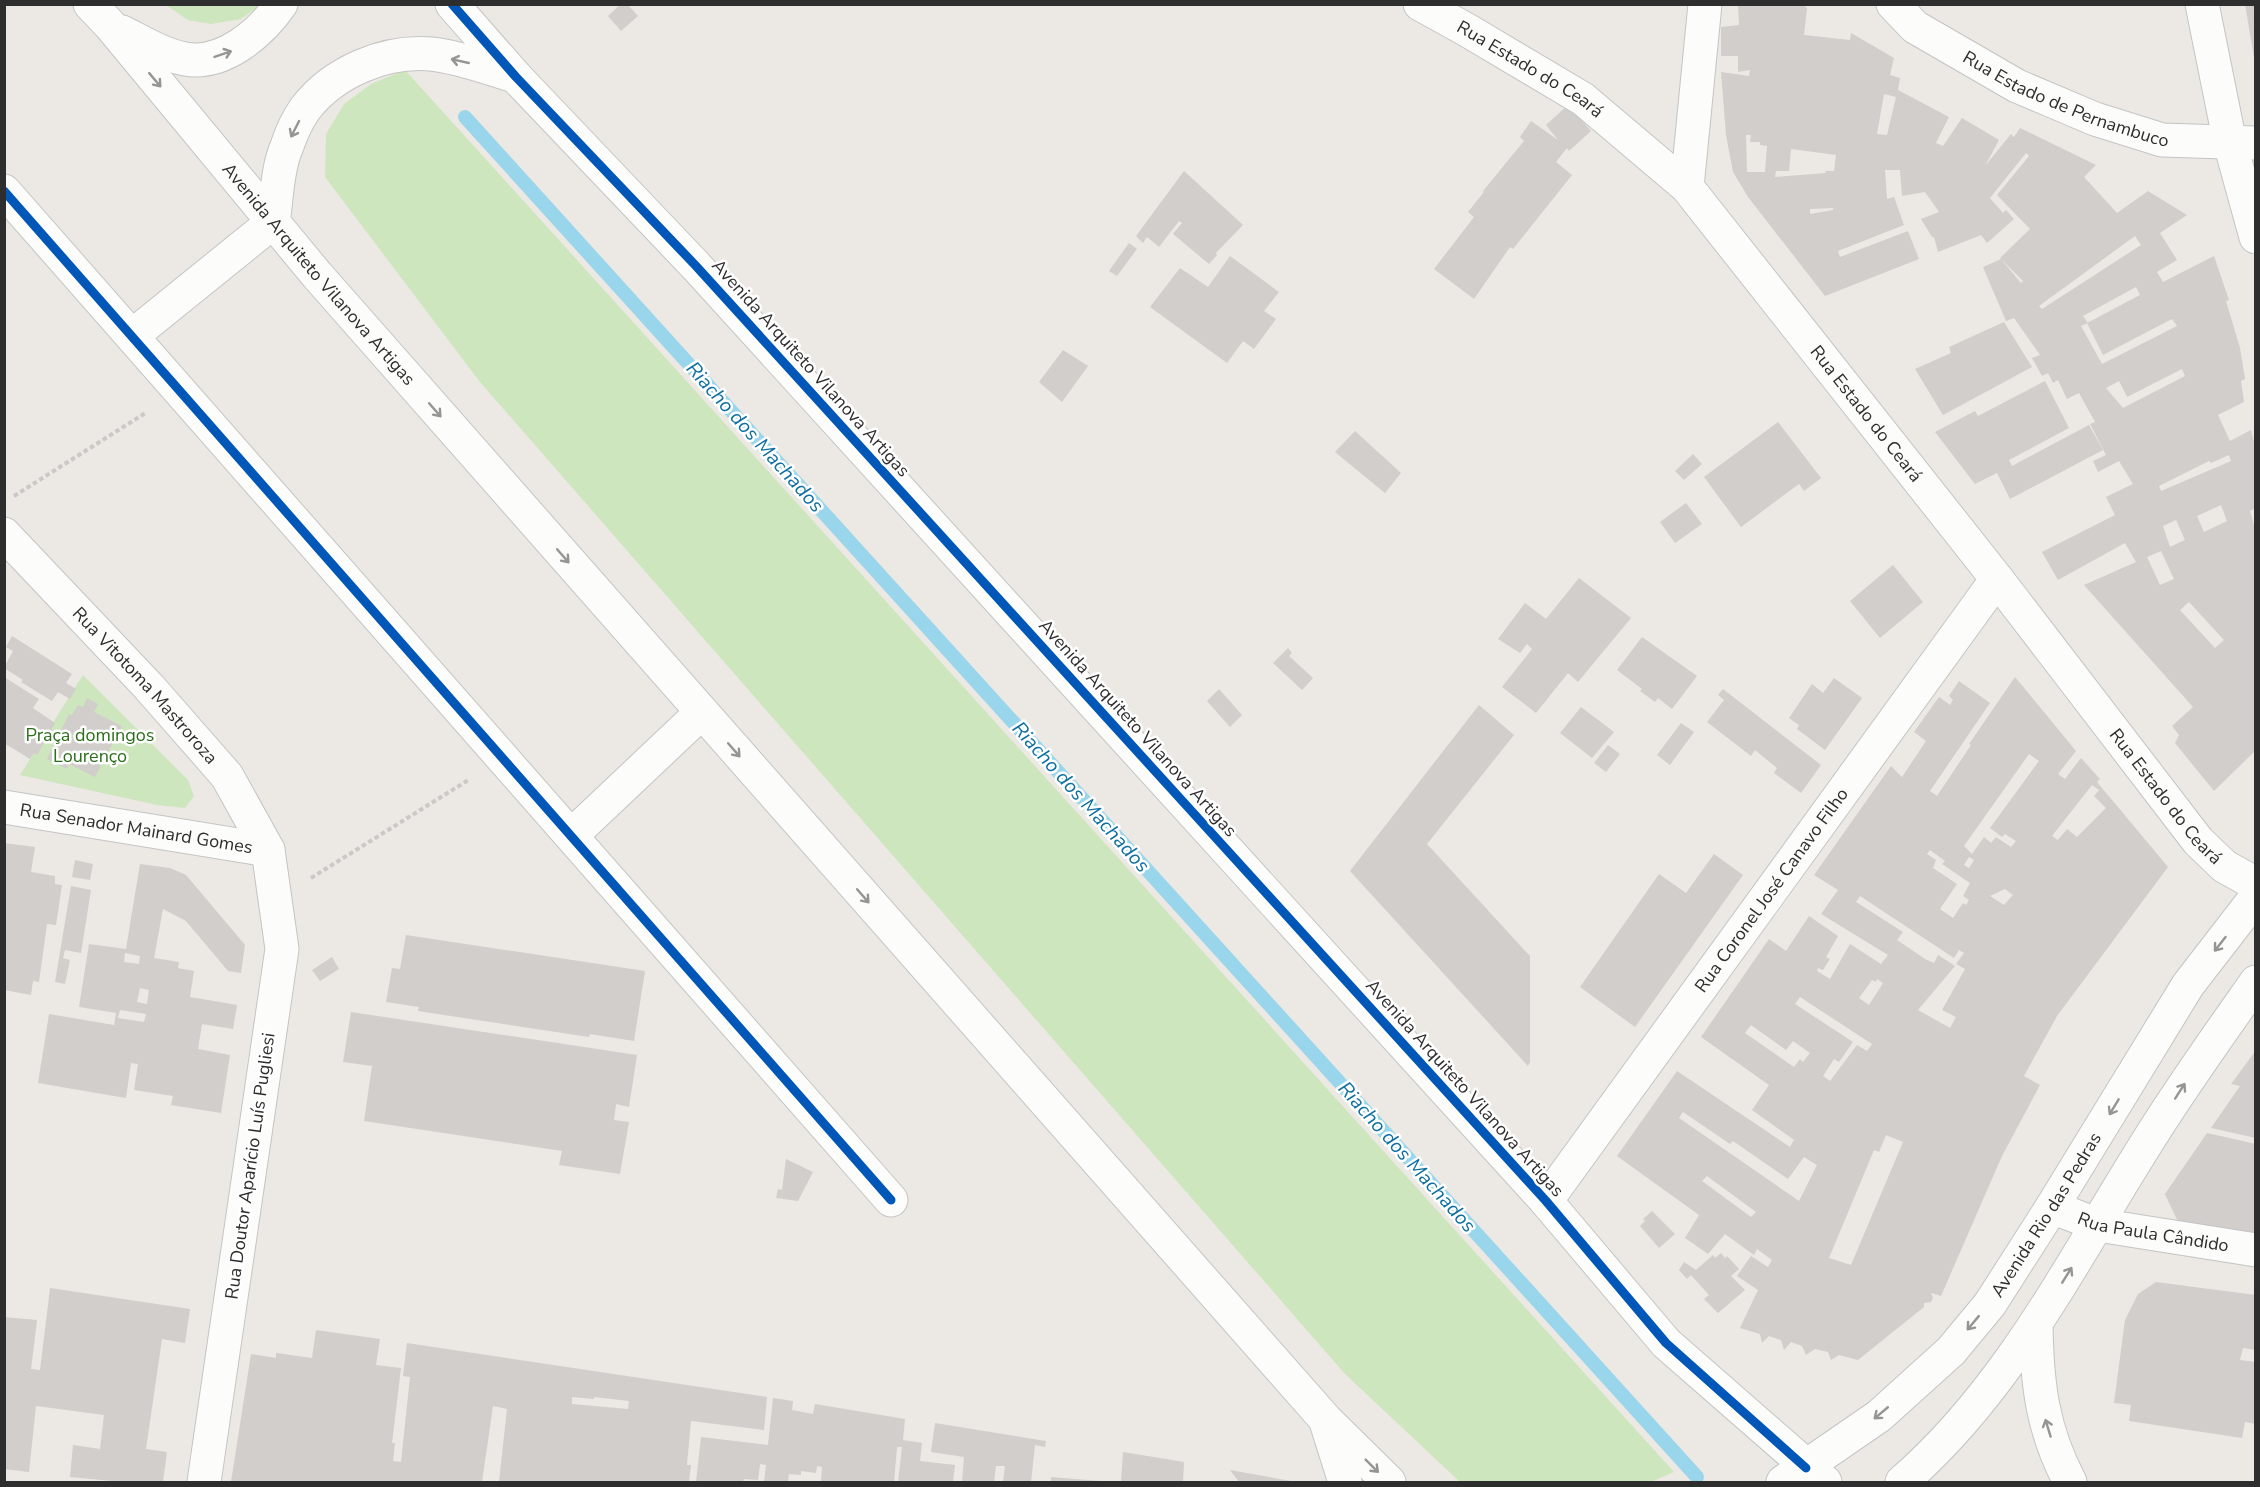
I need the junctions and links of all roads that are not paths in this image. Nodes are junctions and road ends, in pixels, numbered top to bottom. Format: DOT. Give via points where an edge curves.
graph roads {
  1 [pos="282,4"];
  2 [pos="452,4"];
  3 [pos="1420,4"];
  4 [pos="1705,4"];
  5 [pos="1893,4"];
  6 [pos="2202,4"];
  7 [pos="100,15"];
  8 [pos="516,77"];
  9 [pos="2243,143"];
  10 [pos="1687,187"];
  11 [pos="4,191"];
  12 [pos="273,222"];
  13 [pos="2256,237"];
  14 [pos="132,336"];
  15 [pos="4,534"];
  16 [pos="1996,579"];
  17 [pos="701,713"];
  18 [pos="4,807"];
  19 [pos="572,835"];
  20 [pos="268,850"];
  21 [pos="2256,884"];
  22 [pos="2256,897"];
  23 [pos="2256,982"];
  24 [pos="891,1200"];
  25 [pos="1546,1202"];
  26 [pos="2052,1207"];
  27 [pos="2098,1225"];
  28 [pos="2256,1250"];
  29 [pos="2036,1325"];
  30 [pos="1326,1420"];
  31 [pos="1805,1478"];
  32 [pos="204,1482"];
  33 [pos="1345,1482"];
  34 [pos="1389,1482"];
  35 [pos="1902,1482"];
  36 [pos="2070,1482"];
  7 -- 1 [label="main road, one-way" via="161,52 187,60 207,59 232,51"];
  2 -- 8 [label="main road, Avenida Arquiteto Vilanova Artigas"];
  3 -- 10 [label="main road, Rua Estado do Ceará" via="1583,99"];
  4 -- 10 [label="main road"];
  5 -- 9 [label="main road, Rua Estado de Pernambuco" via="1915,27 2017,86 2095,119 2162,140"];
  6 -- 9 [label="main road"];
  7 -- 12 [label="main road, Avenida Arquiteto Vilanova Artigas, one-way"];
  8 -- 12 [label="main road, one-way" via="478,65 417,54 383,59 352,70 305,109 286,147"];
  8 -- 25 [label="main road, Avenida Arquiteto Vilanova Artigas" via="696,266"];
  9 -- 13 [label="main road"];
  10 -- 16 [label="main road, Rua Estado do Ceará"];
  11 -- 14 [label="main road"];
  12 -- 14 [label="main road"];
  12 -- 17 [label="main road, Avenida Arquiteto Vilanova Artigas, one-way"];
  14 -- 19 [label="main road"];
  15 -- 20 [label="main road, Rua Vitotoma Mastroroza" via="227,776"];
  16 -- 21 [label="main road, Rua Estado do Ceará" via="2198,841 2224,866"];
  16 -- 25 [label="main road, Rua Coronel José Canavo Filho"];
  17 -- 19 [label="main road"];
  17 -- 30 [label="main road, Avenida Arquiteto Vilanova Artigas, one-way"];
  18 -- 20 [label="main road, Rua Senador Mainard Gomes"];
  19 -- 24 [label="main road"];
  20 -- 32 [label="main road, Rua Doutor Aparício Luís Pugliesi" via="282,949"];
  22 -- 26 [label="main road, Avenida Rio das Pedras, one-way" via="2188,985"];
  27 -- 23 [label="main road, one-way" via="2204,1055"];
  25 -- 31 [label="main road, Avenida Arquiteto Vilanova Artigas" via="1666,1343"];
  26 -- 27 [label="main road, Rua Paula Cândido"];
  26 -- 31 [label="main road, Avenida Rio das Pedras, one-way" via="1990,1304 1951,1351"];
  27 -- 28 [label="main road, Rua Paula Cândido"];
  29 -- 27 [label="main road, one-way"];
  29 -- 35 [label="main road" via="1991,1386"];
  36 -- 29 [label="main road, one-way" via="2042,1403"];
  30 -- 33 [label="main road"];
  30 -- 34 [label="main road, Avenida Arquiteto Vilanova Artigas, one-way"];
}
